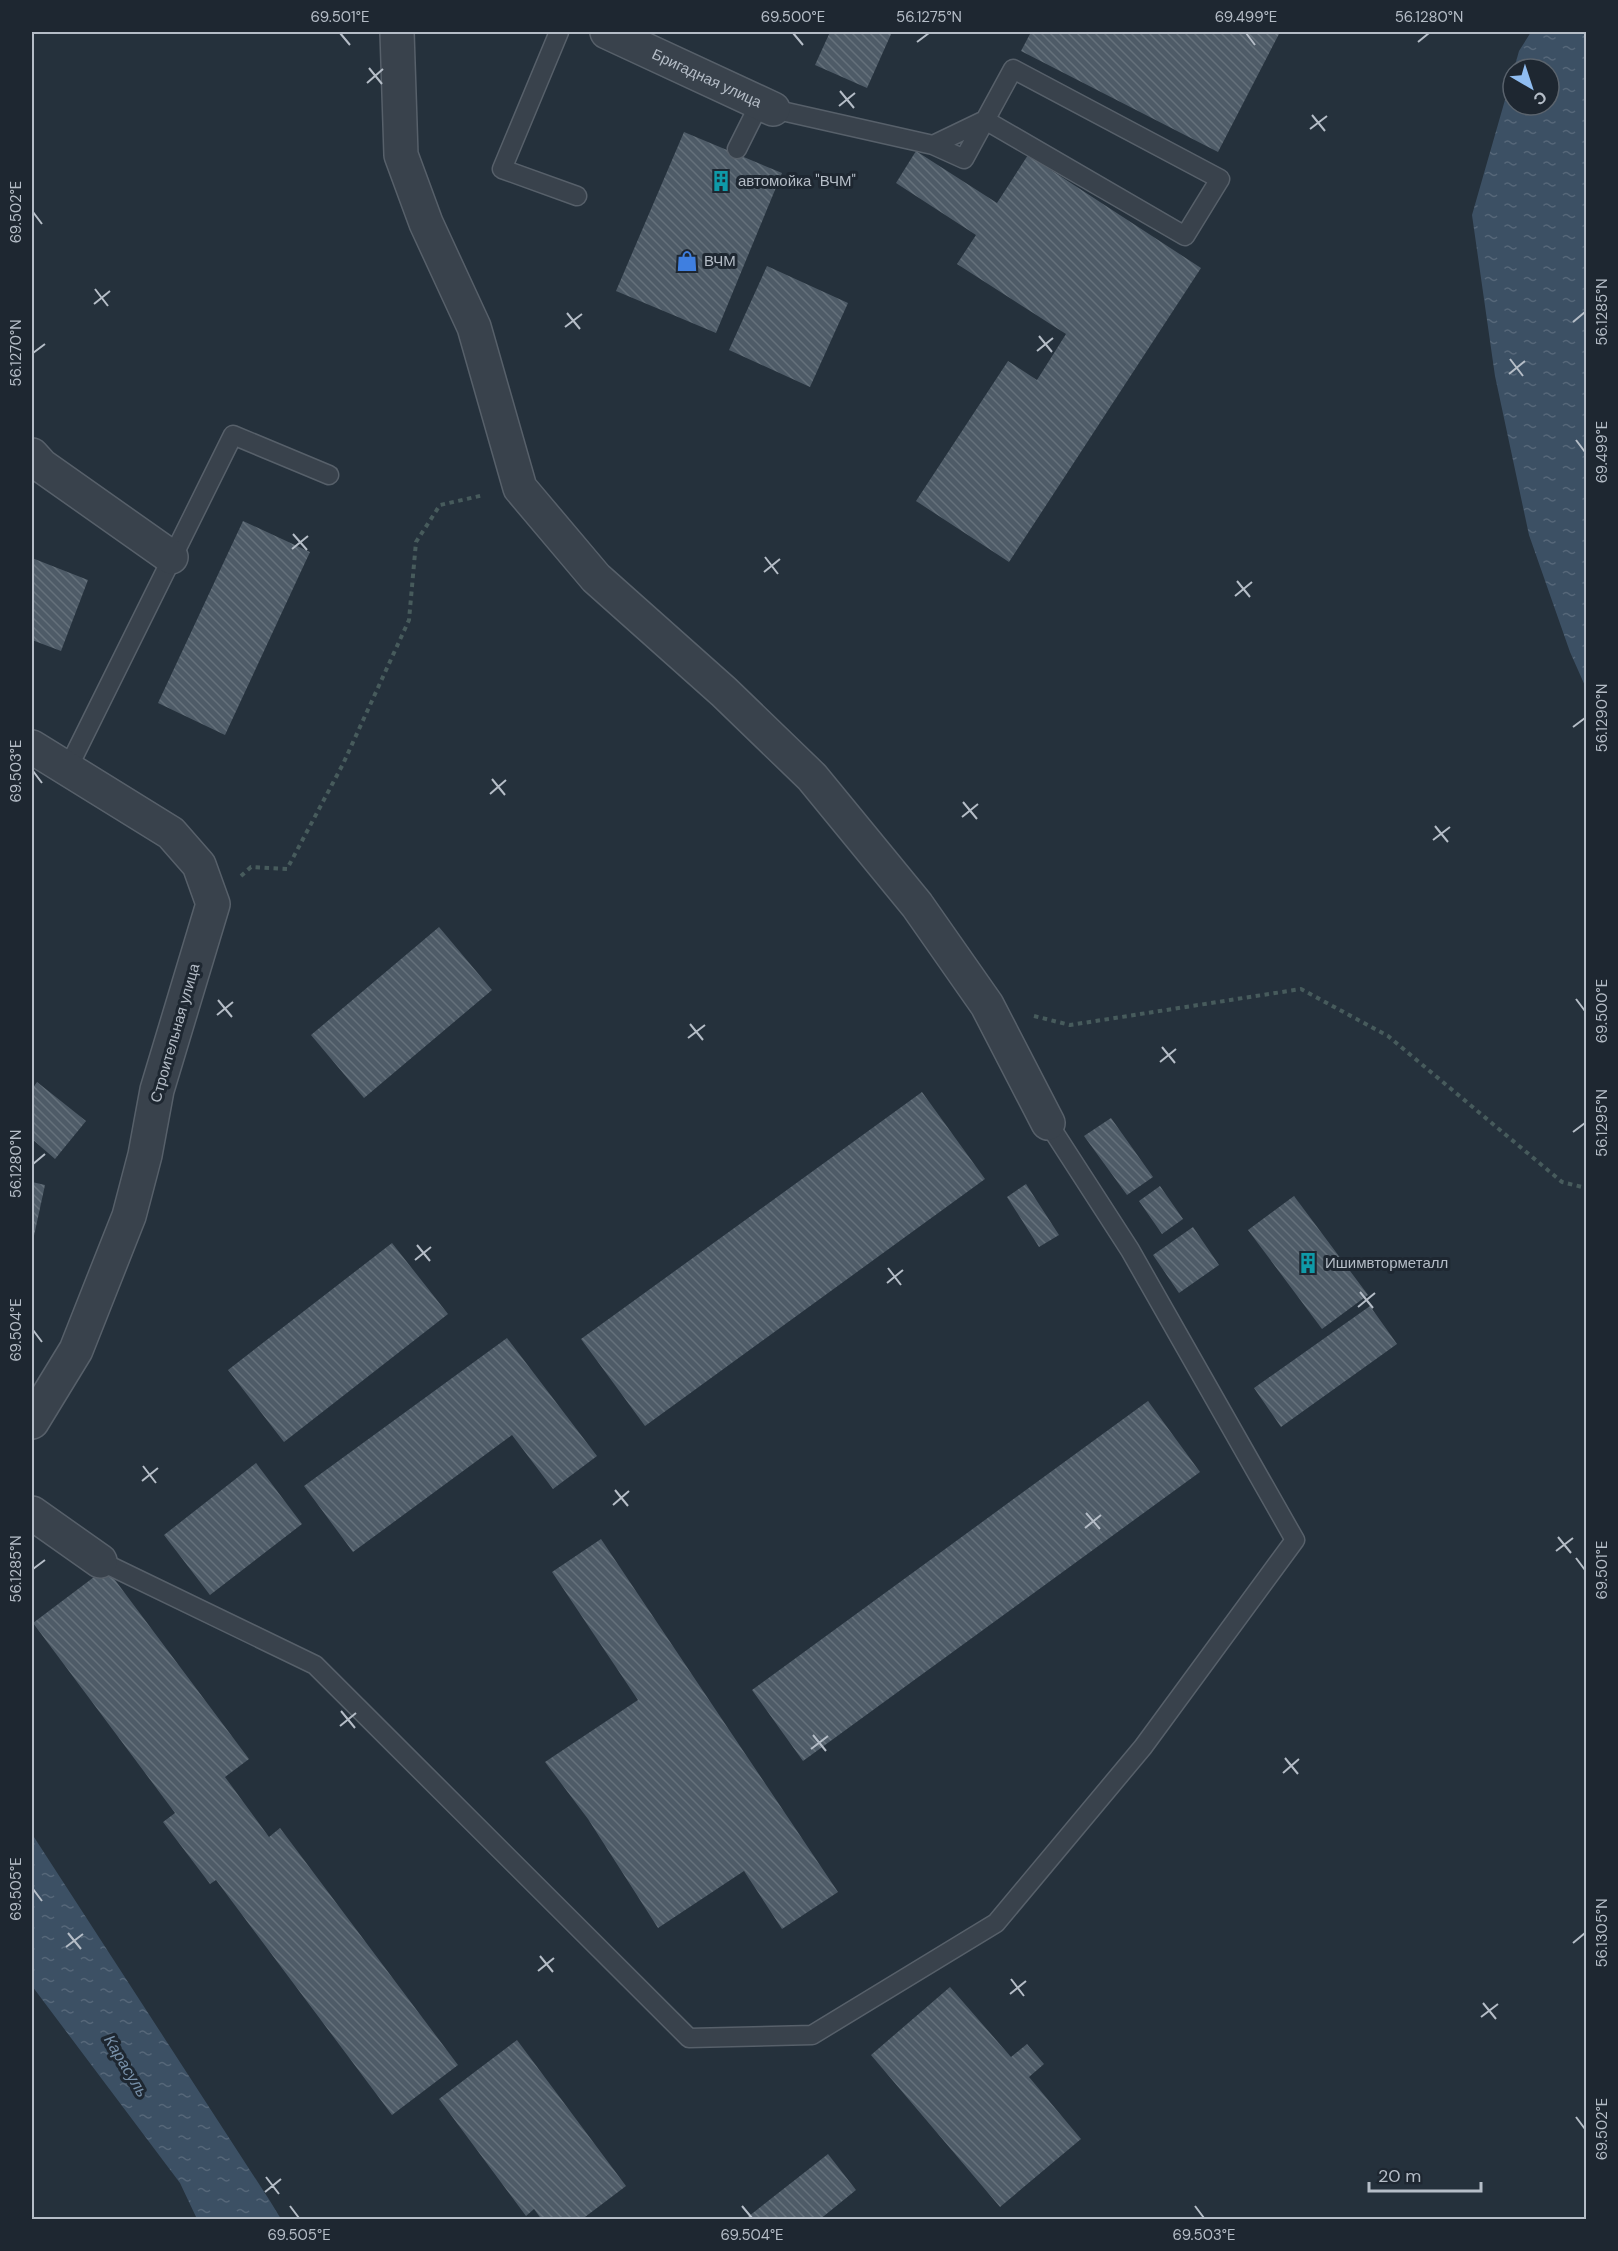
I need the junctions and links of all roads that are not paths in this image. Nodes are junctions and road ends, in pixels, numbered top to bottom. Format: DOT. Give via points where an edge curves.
graph roads {
  1 [pos="397,32"];
  2 [pos="559,32"];
  3 [pos="607,32"];
  4 [pos="767,106"];
  5 [pos="985,120"];
  6 [pos="933,145"];
  7 [pos="737,149"];
  8 [pos="577,196"];
  9 [pos="32,455"];
  10 [pos="329,475"];
  11 [pos="171,557"];
  12 [pos="32,747"];
  13 [pos="68,768"];
  14 [pos="1048,1123"];
  15 [pos="32,1422"];
  16 [pos="32,1513"];
  17 [pos="100,1561"];
  1 -- 14 [label="street" via="400,155 474,327 520,488 596,579 724,692 812,777 917,905 987,1005"];
  2 -- 8 [label="lane" via="502,169"];
  3 -- 4 [label="street, Бригадная улица"];
  4 -- 6 [label="lane"];
  4 -- 7 [label="lane"];
  5 -- 5 [label="lane" via="1013,69 1220,179 1185,236"];
  5 -- 6 [label="lane"];
  5 -- 6 [label="lane" via="964,159"];
  9 -- 11 [label="street"];
  10 -- 11 [label="lane" via="233,435"];
  11 -- 13 [label="lane"];
  12 -- 13 [label="street"];
  13 -- 15 [label="street, Строительная улица" via="171,833 199,864 213,904 157,1090 146,1155 129,1216 76,1350"];
  14 -- 17 [label="lane" via="1130,1250 1295,1540 1143,1748 996,1923 812,2035 689,2038 315,1665"];
  16 -- 17 [label="street"];
}
